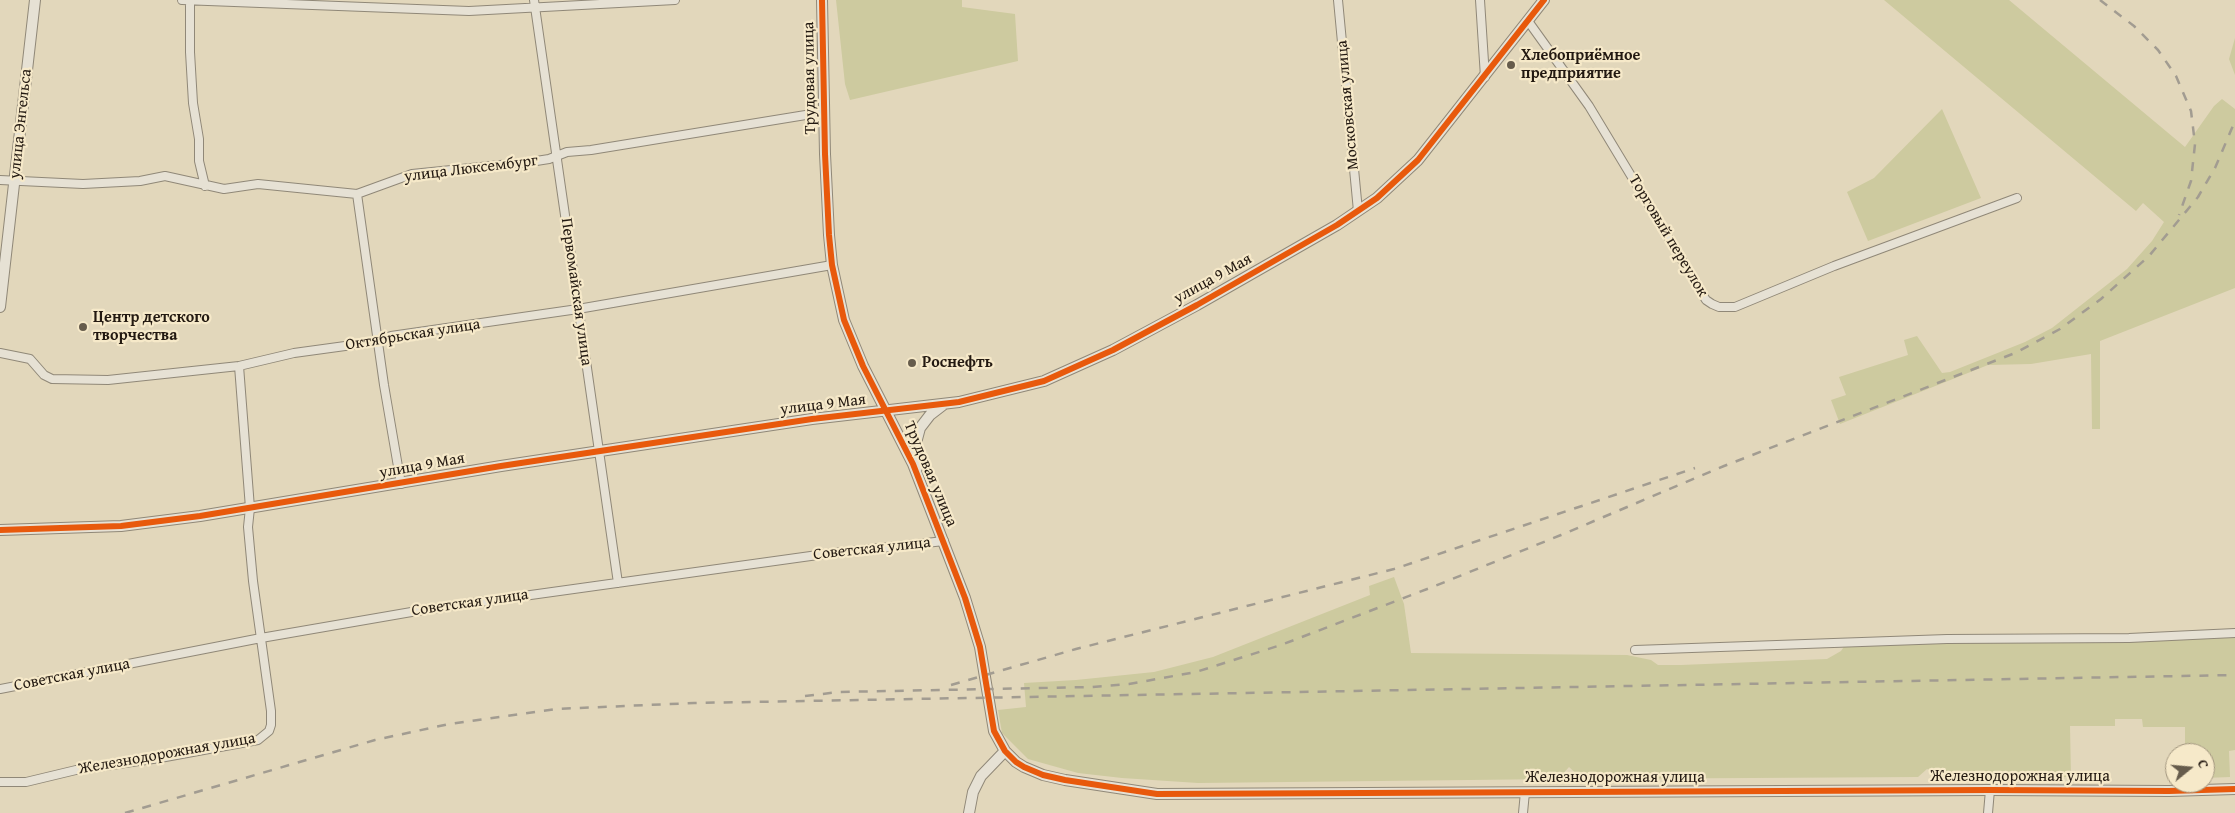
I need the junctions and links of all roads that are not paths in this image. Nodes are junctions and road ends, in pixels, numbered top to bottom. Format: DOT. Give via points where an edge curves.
graph roads {
  1 [pos="35,0"];
  2 [pos="182,0"];
  3 [pos="190,0"];
  4 [pos="675,0"];
  5 [pos="822,0"];
  6 [pos="1338,0"];
  7 [pos="1480,0"];
  8 [pos="1544,0"];
  9 [pos="535,3"];
  10 [pos="1528,21"];
  11 [pos="1485,77"];
  12 [pos="824,112"];
  13 [pos="558,156"];
  14 [pos="0,180"];
  15 [pos="15,182"];
  16 [pos="205,186"];
  17 [pos="357,194"];
  18 [pos="2017,198"];
  19 [pos="1358,211"];
  20 [pos="832,265"];
  21 [pos="0,307"];
  22 [pos="578,309"];
  23 [pos="378,340"];
  24 [pos="0,353"];
  25 [pos="239,366"];
  26 [pos="945,404"];
  27 [pos="888,412"];
  28 [pos="600,452"];
  29 [pos="918,476"];
  30 [pos="401,484"];
  31 [pos="250,508"];
  32 [pos="0,530"];
  33 [pos="944,542"];
  34 [pos="618,584"];
  35 [pos="2235,634"];
  36 [pos="260,638"];
  37 [pos="1635,650"];
  38 [pos="0,689"];
  39 [pos="1005,751"];
  40 [pos="0,782"];
  41 [pos="2235,788"];
  42 [pos="1990,790"];
  43 [pos="1525,792"];
  44 [pos="969,813"];
  45 [pos="1523,813"];
  46 [pos="1988,813"];
  1 -- 15 [label="street, улица Энгельса"];
  2 -- 3 [label="street"];
  3 -- 9 [label="street" via="430,10"];
  3 -- 16 [label="street" via="193,102"];
  4 -- 9 [label="street"];
  5 -- 12 [label="street, Трудовая улица"];
  6 -- 19 [label="street, Московская улица"];
  7 -- 11 [label="street"];
  8 -- 10 [label="street, улица 9 Мая"];
  9 -- 13 [label="street, Первомайская улица"];
  10 -- 11 [label="street, улица 9 Мая"];
  10 -- 18 [label="street, Торговый переулок" via="1589,106 1706,300 1712,304 1735,307 1834,266"];
  11 -- 19 [label="street, улица 9 Мая" via="1418,160 1396,182"];
  12 -- 13 [label="street, улица Люксембург" via="572,151"];
  12 -- 20 [label="street, Трудовая улица"];
  13 -- 17 [label="street, улица Люксембург" via="530,162 412,174"];
  13 -- 22 [label="street, Первомайская улица"];
  14 -- 15 [label="street, улица Люксембург"];
  15 -- 16 [label="street, улица Люксембург" via="106,183 165,176"];
  15 -- 21 [label="street, улица Энгельса"];
  16 -- 17 [label="street, улица Люксембург" via="224,189 258,184"];
  17 -- 23 [label="street"];
  19 -- 26 [label="street, улица 9 Мая" via="1113,350 1029,386"];
  20 -- 22 [label="street, Октябрьская улица"];
  20 -- 27 [label="street, Трудовая улица" via="850,339"];
  22 -- 23 [label="street, Октябрьская улица"];
  22 -- 28 [label="street, Первомайская улица"];
  23 -- 25 [label="street, Октябрьская улица" via="294,353"];
  23 -- 30 [label="street"];
  24 -- 25 [label="street, Октябрьская улица" via="30,359 44,375 62,380 108,380"];
  25 -- 31 [label="street, Железнодорожная улица"];
  26 -- 27 [label="street, улица 9 Мая"];
  26 -- 29 [label="street" via="920,428 916,443"];
  27 -- 28 [label="street, улица 9 Мая" via="802,421"];
  27 -- 29 [label="street, Трудовая улица"];
  28 -- 30 [label="street, улица 9 Мая"];
  28 -- 34 [label="street, Первомайская улица"];
  29 -- 33 [label="street, Трудовая улица"];
  30 -- 31 [label="street, улица 9 Мая"];
  31 -- 32 [label="street, улица 9 Мая" via="146,524"];
  31 -- 36 [label="street, Железнодорожная улица" via="248,526"];
  33 -- 34 [label="street, Советская улица" via="825,554"];
  33 -- 39 [label="street, Трудовая улица" via="974,623 994,731"];
  34 -- 36 [label="street, Советская улица" via="423,610"];
  35 -- 37 [label="street" via="1911,640"];
  36 -- 38 [label="street, Советская улица"];
  36 -- 40 [label="street, Железнодорожная улица" via="271,724 266,735 258,740 76,770 26,782"];
  39 -- 43 [label="street, Железнодорожная улица" via="1016,762 1042,775 1158,794"];
  39 -- 44 [label="street" via="982,776"];
  41 -- 42 [label="street, Железнодорожная улица"];
  42 -- 43 [label="street, Железнодорожная улица"];
  42 -- 46 [label="street"];
  43 -- 45 [label="street"];
}
